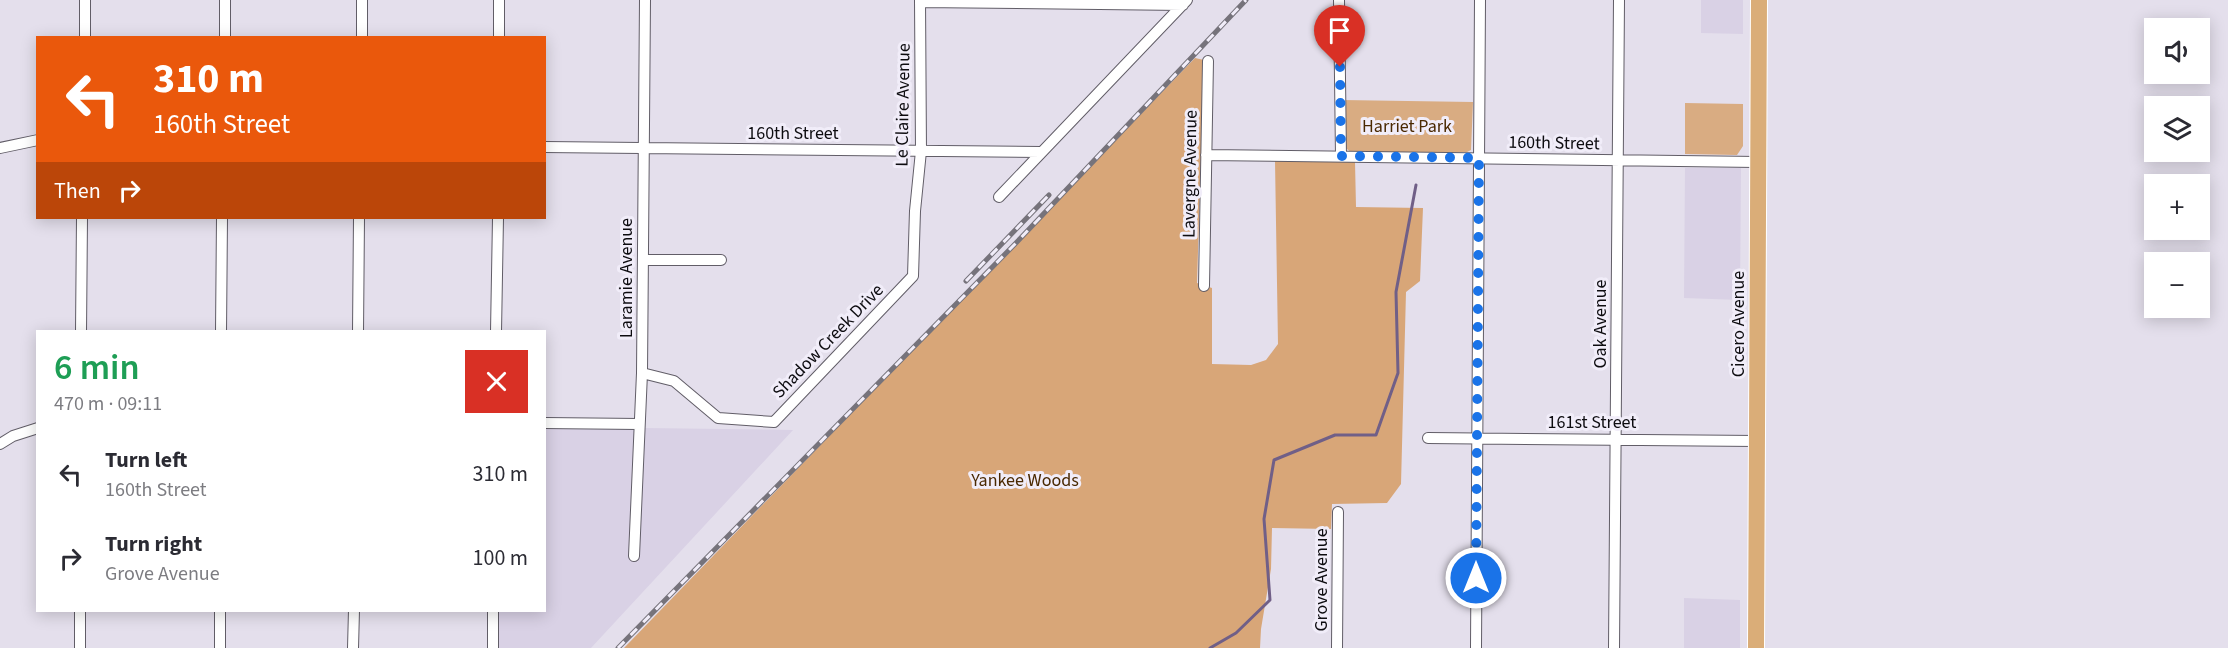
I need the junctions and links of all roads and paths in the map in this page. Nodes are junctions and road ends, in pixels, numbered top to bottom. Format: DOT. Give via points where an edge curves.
graph roads {
  1 [pos="85,0"];
  2 [pos="225,0"];
  3 [pos="362,0"];
  4 [pos="499,0"];
  5 [pos="645,0"];
  6 [pos="1339,0"];
  7 [pos="1480,0"];
  8 [pos="1619,0"];
  9 [pos="1759,0"];
  10 [pos="920,1"];
  11 [pos="1185,2"];
  12 [pos="85,36"];
  13 [pos="225,36"];
  14 [pos="362,36"];
  15 [pos="499,36"];
  16 [pos="1208,62"];
  17 [pos="36,141"];
  18 [pos="546,147"];
  19 [pos="0,148"];
  20 [pos="644,148"];
  21 [pos="921,151"];
  22 [pos="1041,152"];
  23 [pos="1206,155"];
  24 [pos="1341,156"];
  25 [pos="1479,158"];
  26 [pos="1618,160"];
  27 [pos="1757,162"];
  28 [pos="999,196"];
  29 [pos="915,211"];
  30 [pos="82,219"];
  31 [pos="222,219"];
  32 [pos="359,219"];
  33 [pos="498,219"];
  34 [pos="643,260"];
  35 [pos="721,260"];
  36 [pos="1204,286"];
  37 [pos="81,330"];
  38 [pos="221,330"];
  39 [pos="358,330"];
  40 [pos="496,330"];
  41 [pos="642,373"];
  42 [pos="546,423"];
  43 [pos="639,424"];
  44 [pos="36,429"];
  45 [pos="1428,438"];
  46 [pos="1477,438"];
  47 [pos="1616,439"];
  48 [pos="1757,441"];
  49 [pos="0,444"];
  50 [pos="1338,512"];
  51 [pos="634,556"];
  52 [pos="80,612"];
  53 [pos="220,612"];
  54 [pos="354,612"];
  55 [pos="493,612"];
  56 [pos="80,648"];
  57 [pos="220,648"];
  58 [pos="353,648"];
  59 [pos="493,648"];
  60 [pos="1337,648"];
  61 [pos="1476,648"];
  62 [pos="1614,648"];
  63 [pos="1756,648"];
  1 -- 12 [label="street"];
  2 -- 13 [label="street"];
  3 -- 14 [label="street"];
  4 -- 15 [label="street"];
  5 -- 20 [label="street, Laramie Avenue"];
  6 -- 24 [label="street"];
  7 -- 25 [label="street"];
  8 -- 26 [label="street, Oak Avenue"];
  9 -- 27 [label="main road, Cicero Avenue"];
  10 -- 11 [label="street"];
  10 -- 21 [label="street, Le Claire Avenue"];
  11 -- 22 [label="street"];
  16 -- 23 [label="street, Lavergne Avenue"];
  17 -- 19 [label="street"];
  18 -- 20 [label="street, 160th Street"];
  20 -- 21 [label="street, 160th Street"];
  20 -- 34 [label="street, Laramie Avenue"];
  21 -- 22 [label="street, 160th Street"];
  21 -- 29 [label="street, Le Claire Avenue"];
  22 -- 28 [label="street"];
  23 -- 24 [label="street, 160th Street"];
  23 -- 36 [label="street, Lavergne Avenue"];
  24 -- 25 [label="street, 160th Street"];
  25 -- 26 [label="street, 160th Street"];
  25 -- 46 [label="street"];
  26 -- 27 [label="street, 160th Street"];
  26 -- 47 [label="street, Oak Avenue"];
  27 -- 48 [label="main road, Cicero Avenue"];
  29 -- 41 [label="street, Shadow Creek Drive" via="914,276 774,422 718,418 674,381"];
  30 -- 37 [label="street"];
  31 -- 38 [label="street"];
  32 -- 39 [label="street"];
  33 -- 40 [label="street"];
  34 -- 35 [label="street"];
  34 -- 41 [label="street, Laramie Avenue"];
  41 -- 43 [label="street, Laramie Avenue"];
  42 -- 43 [label="street"];
  43 -- 51 [label="street, Laramie Avenue"];
  44 -- 49 [label="street"];
  45 -- 46 [label="street, 161st Street"];
  46 -- 47 [label="street, 161st Street"];
  46 -- 61 [label="street"];
  47 -- 48 [label="street, 161st Street"];
  47 -- 62 [label="street, Oak Avenue"];
  48 -- 63 [label="main road, Cicero Avenue"];
  50 -- 60 [label="street, Grove Avenue"];
  52 -- 56 [label="street"];
  53 -- 57 [label="street"];
  54 -- 58 [label="street"];
  55 -- 59 [label="street"];
}
